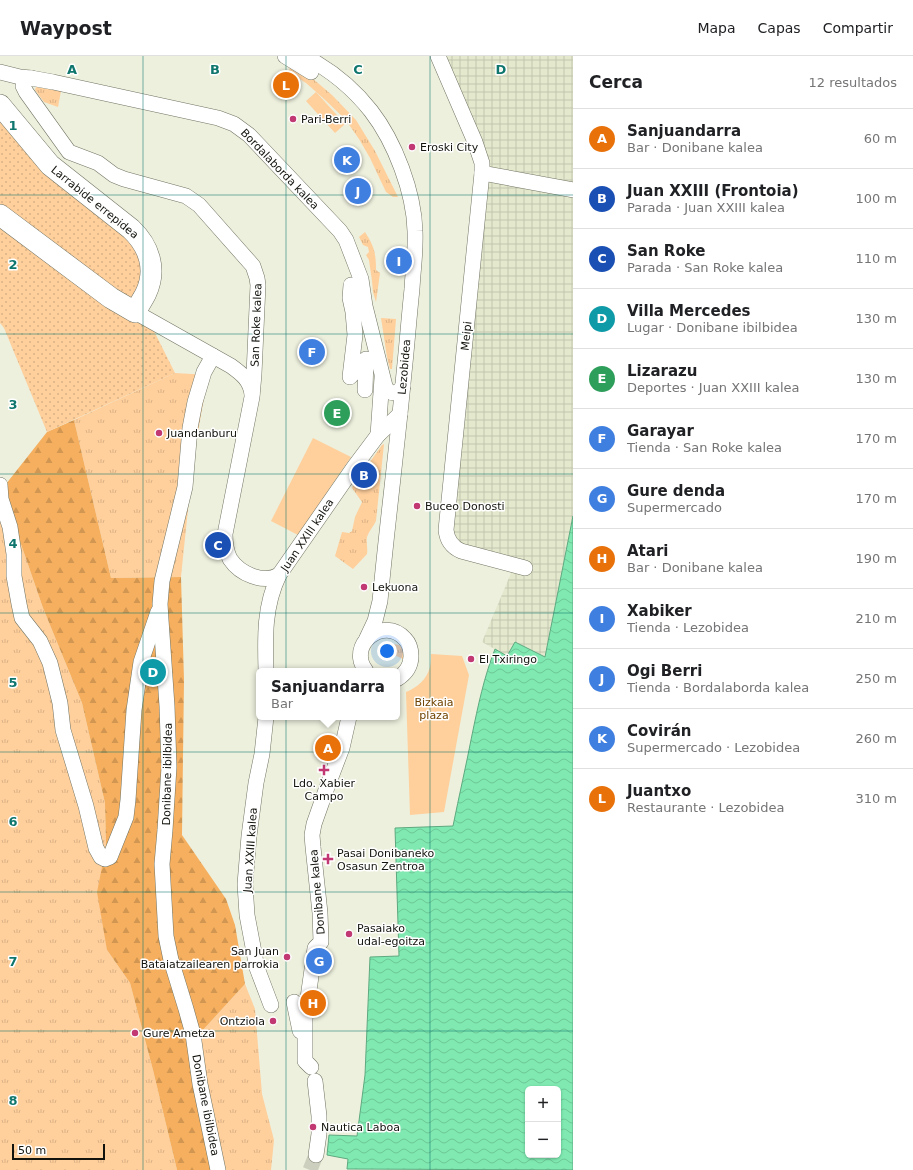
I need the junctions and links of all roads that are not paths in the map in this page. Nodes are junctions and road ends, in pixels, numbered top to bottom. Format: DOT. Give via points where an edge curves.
graph roads {
  1 [pos="285,56"];
  2 [pos="304,56"];
  3 [pos="438,56"];
  4 [pos="0,72"];
  5 [pos="28,80"];
  6 [pos="0,105"];
  7 [pos="387,138"];
  8 [pos="482,173"];
  9 [pos="573,190"];
  10 [pos="0,215"];
  11 [pos="351,285"];
  12 [pos="135,312"];
  13 [pos="370,354"];
  14 [pos="213,356"];
  15 [pos="382,378"];
  16 [pos="403,386"];
  17 [pos="365,390"];
  18 [pos="252,397"];
  19 [pos="400,414"];
  20 [pos="378,435"];
  21 [pos="397,441"];
  22 [pos="0,485"];
  23 [pos="525,568"];
  24 [pos="279,575"];
  25 [pos="380,601"];
  26 [pos="160,604"];
  27 [pos="394,631"];
  28 [pos="367,638"];
  29 [pos="360,655"];
  30 [pos="266,668"];
  31 [pos="357,668"];
  32 [pos="364,668"];
  33 [pos="400,677"];
  34 [pos="266,720"];
  35 [pos="348,720"];
  36 [pos="294,1002"];
  37 [pos="272,1005"];
  38 [pos="304,1036"];
  39 [pos="316,1155"];
  40 [pos="218,1170"];
  1 -- 7 [label="street, Lezobidea" via="340,92"];
  2 -- 7 [label="street, Lezobidea" via="326,69 353,91 372,111"];
  3 -- 8 [label="street, Meipi" via="475,142 482,163"];
  4 -- 5 [label="street, Bordalaborda kalea"];
  5 -- 13 [label="street, Bordalaborda kalea" via="218,118 234,124 245,132 346,240 361,279"];
  5 -- 18 [label="street, San Roke kalea" via="24,86 26,92 69,152 98,163 124,179 191,198 249,260 258,285"];
  6 -- 12 [label="street, Larrabide errepidea" via="50,165 142,241 150,257 151,270 146,294"];
  7 -- 16 [label="street, Lezobidea" via="409,191 415,230"];
  8 -- 9 [label="street"];
  8 -- 23 [label="street, Meipi" via="446,535 453,547 461,552"];
  10 -- 12 [label="street" via="111,298"];
  11 -- 13 [label="street" via="350,298 355,336 350,377"];
  12 -- 14 [label="street"];
  13 -- 15 [label="street, Bordalaborda kalea"];
  13 -- 17 [label="street"];
  14 -- 18 [label="street" via="244,376 249,383"];
  14 -- 26 [label="street, Donibane ibilbidea" via="204,372 195,402 185,487 162,581"];
  15 -- 16 [label="street, Bordalaborda kalea" via="389,392 396,393"];
  15 -- 20 [label="street"];
  16 -- 19 [label="street, Lezobidea"];
  18 -- 24 [label="street, San Roke kalea" via="225,534 226,547 231,559 242,571 269,579"];
  19 -- 20 [label="street, Juan XXIII kalea"];
  19 -- 21 [label="street, Lezobidea"];
  20 -- 21 [label="street" via="390,431"];
  20 -- 24 [label="street, Juan XXIII kalea"];
  21 -- 25 [label="street, Lezobidea"];
  22 -- 26 [label="street" via="1,499 10,527 14,576 22,618 40,641 50,663 60,703 63,730 96,848 105,859 110,857 126,817 134,710 141,662"];
  24 -- 30 [label="street, Juan XXIII kalea" via="269,602 266,621"];
  25 -- 27 [label="street, Lezobidea" via="384,618"];
  25 -- 28 [label="street, Lezobidea"];
  26 -- 40 [label="street, Donibane ibilbidea" via="168,706 169,767 162,864 166,936 193,1034 200,1084"];
  27 -- 28 [label="street" via="379,631"];
  27 -- 33 [label="street, Lezobidea" via="404,637 411,654 409,666"];
  28 -- 29 [label="street, Lezobidea"];
  29 -- 31 [label="street"];
  29 -- 32 [label="street"];
  34 -- 37 [label="street, Juan XXIII kalea" via="249,836 245,884 247,915 257,968"];
  35 -- 38 [label="street, Donibane kalea" via="342,748 312,835 321,942 316,948"];
  36 -- 38 [label="street" via="299,1030"];
  38 -- 39 [label="street, Donibane kalea" via="306,1061 313,1074 319,1116"];
}
